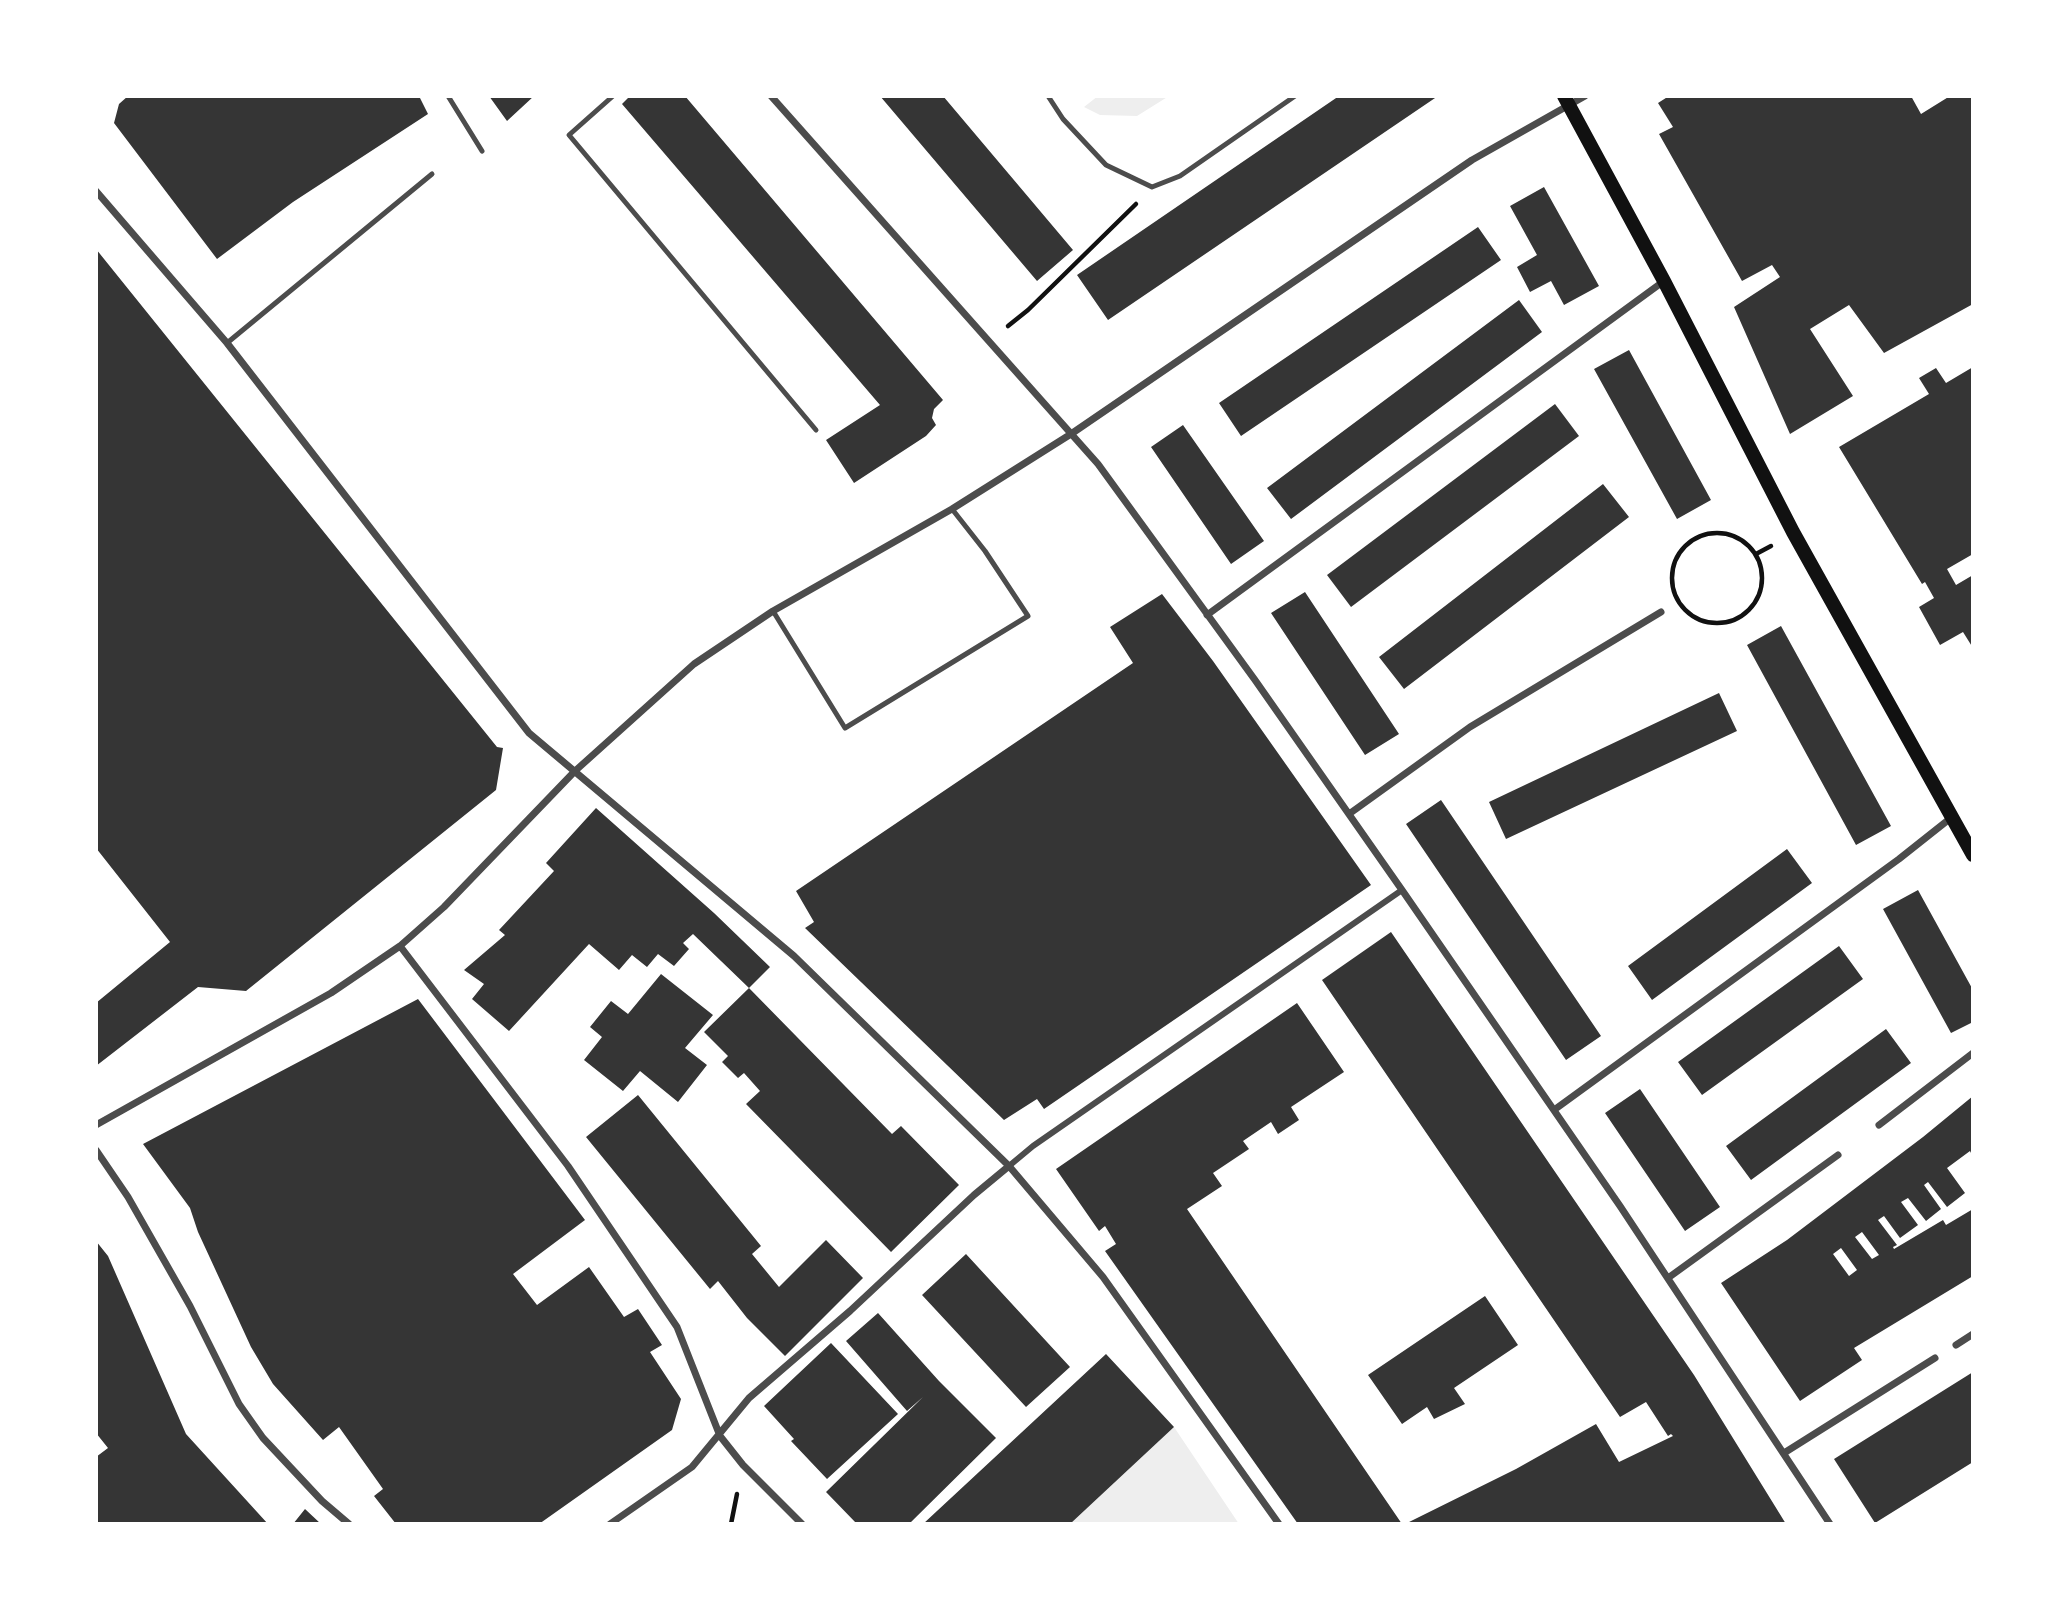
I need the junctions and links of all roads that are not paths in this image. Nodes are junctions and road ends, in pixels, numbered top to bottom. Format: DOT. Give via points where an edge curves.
graph roads {
  1 [pos="448,96"];
  2 [pos="613,96"];
  3 [pos="771,96"];
  4 [pos="1048,96"];
  5 [pos="1295,96"];
  6 [pos="1585,96"];
  7 [pos="1566,101"];
  8 [pos="482,151"];
  9 [pos="432,174"];
  10 [pos="96,191"];
  11 [pos="1664,281"];
  12 [pos="227,343"];
  13 [pos="816,430"];
  14 [pos="1071,434"];
  15 [pos="952,509"];
  16 [pos="773,611"];
  17 [pos="1661,612"];
  18 [pos="1207,615"];
  19 [pos="575,771"];
  20 [pos="1349,814"];
  21 [pos="1953,817"];
  22 [pos="1973,855"];
  23 [pos="1402,890"];
  24 [pos="400,946"];
  25 [pos="1973,1053"];
  26 [pos="1554,1110"];
  27 [pos="96,1125"];
  28 [pos="1879,1125"];
  29 [pos="96,1150"];
  30 [pos="1838,1155"];
  31 [pos="1009,1166"];
  32 [pos="1668,1278"];
  33 [pos="1973,1334"];
  34 [pos="1956,1345"];
  35 [pos="1935,1358"];
  36 [pos="720,1436"];
  37 [pos="1784,1453"];
  38 [pos="349,1524"];
  39 [pos="610,1524"];
  40 [pos="802,1524"];
  41 [pos="1279,1524"];
  42 [pos="1830,1524"];
  1 -- 8 [label="lane"];
  2 -- 13 [label="lane" via="569,135"];
  3 -- 14 [label="street"];
  4 -- 5 [label="lane" via="1063,119 1107,165 1152,187 1180,176"];
  6 -- 7 [label="street"];
  7 -- 11 [label="main road"];
  7 -- 14 [label="street" via="1472,160"];
  9 -- 12 [label="lane"];
  10 -- 12 [label="street"];
  11 -- 18 [label="street"];
  11 -- 21 [label="main road" via="1793,532"];
  12 -- 19 [label="street" via="529,733"];
  14 -- 15 [label="street"];
  14 -- 18 [label="street" via="1098,464"];
  15 -- 16 [label="street"];
  15 -- 16 [label="lane" via="1028,616 845,728"];
  16 -- 19 [label="street" via="694,664"];
  17 -- 20 [label="street" via="1470,727"];
  18 -- 20 [label="street"];
  19 -- 24 [label="street" via="444,907"];
  19 -- 31 [label="street" via="794,956"];
  20 -- 23 [label="street"];
  21 -- 22 [label="main road"];
  21 -- 26 [label="street"];
  23 -- 26 [label="street"];
  23 -- 31 [label="street"];
  24 -- 27 [label="street" via="331,993"];
  24 -- 36 [label="street" via="568,1166 677,1327"];
  25 -- 28 [label="street"];
  26 -- 32 [label="street"];
  29 -- 38 [label="street" via="190,1306 239,1404 263,1438"];
  30 -- 32 [label="street"];
  31 -- 36 [label="street" via="749,1398"];
  31 -- 41 [label="street" via="1103,1277"];
  32 -- 37 [label="street"];
  33 -- 34 [label="street"];
  35 -- 37 [label="street"];
  36 -- 39 [label="street" via="692,1467"];
  36 -- 40 [label="street"];
  37 -- 42 [label="street"];
}
